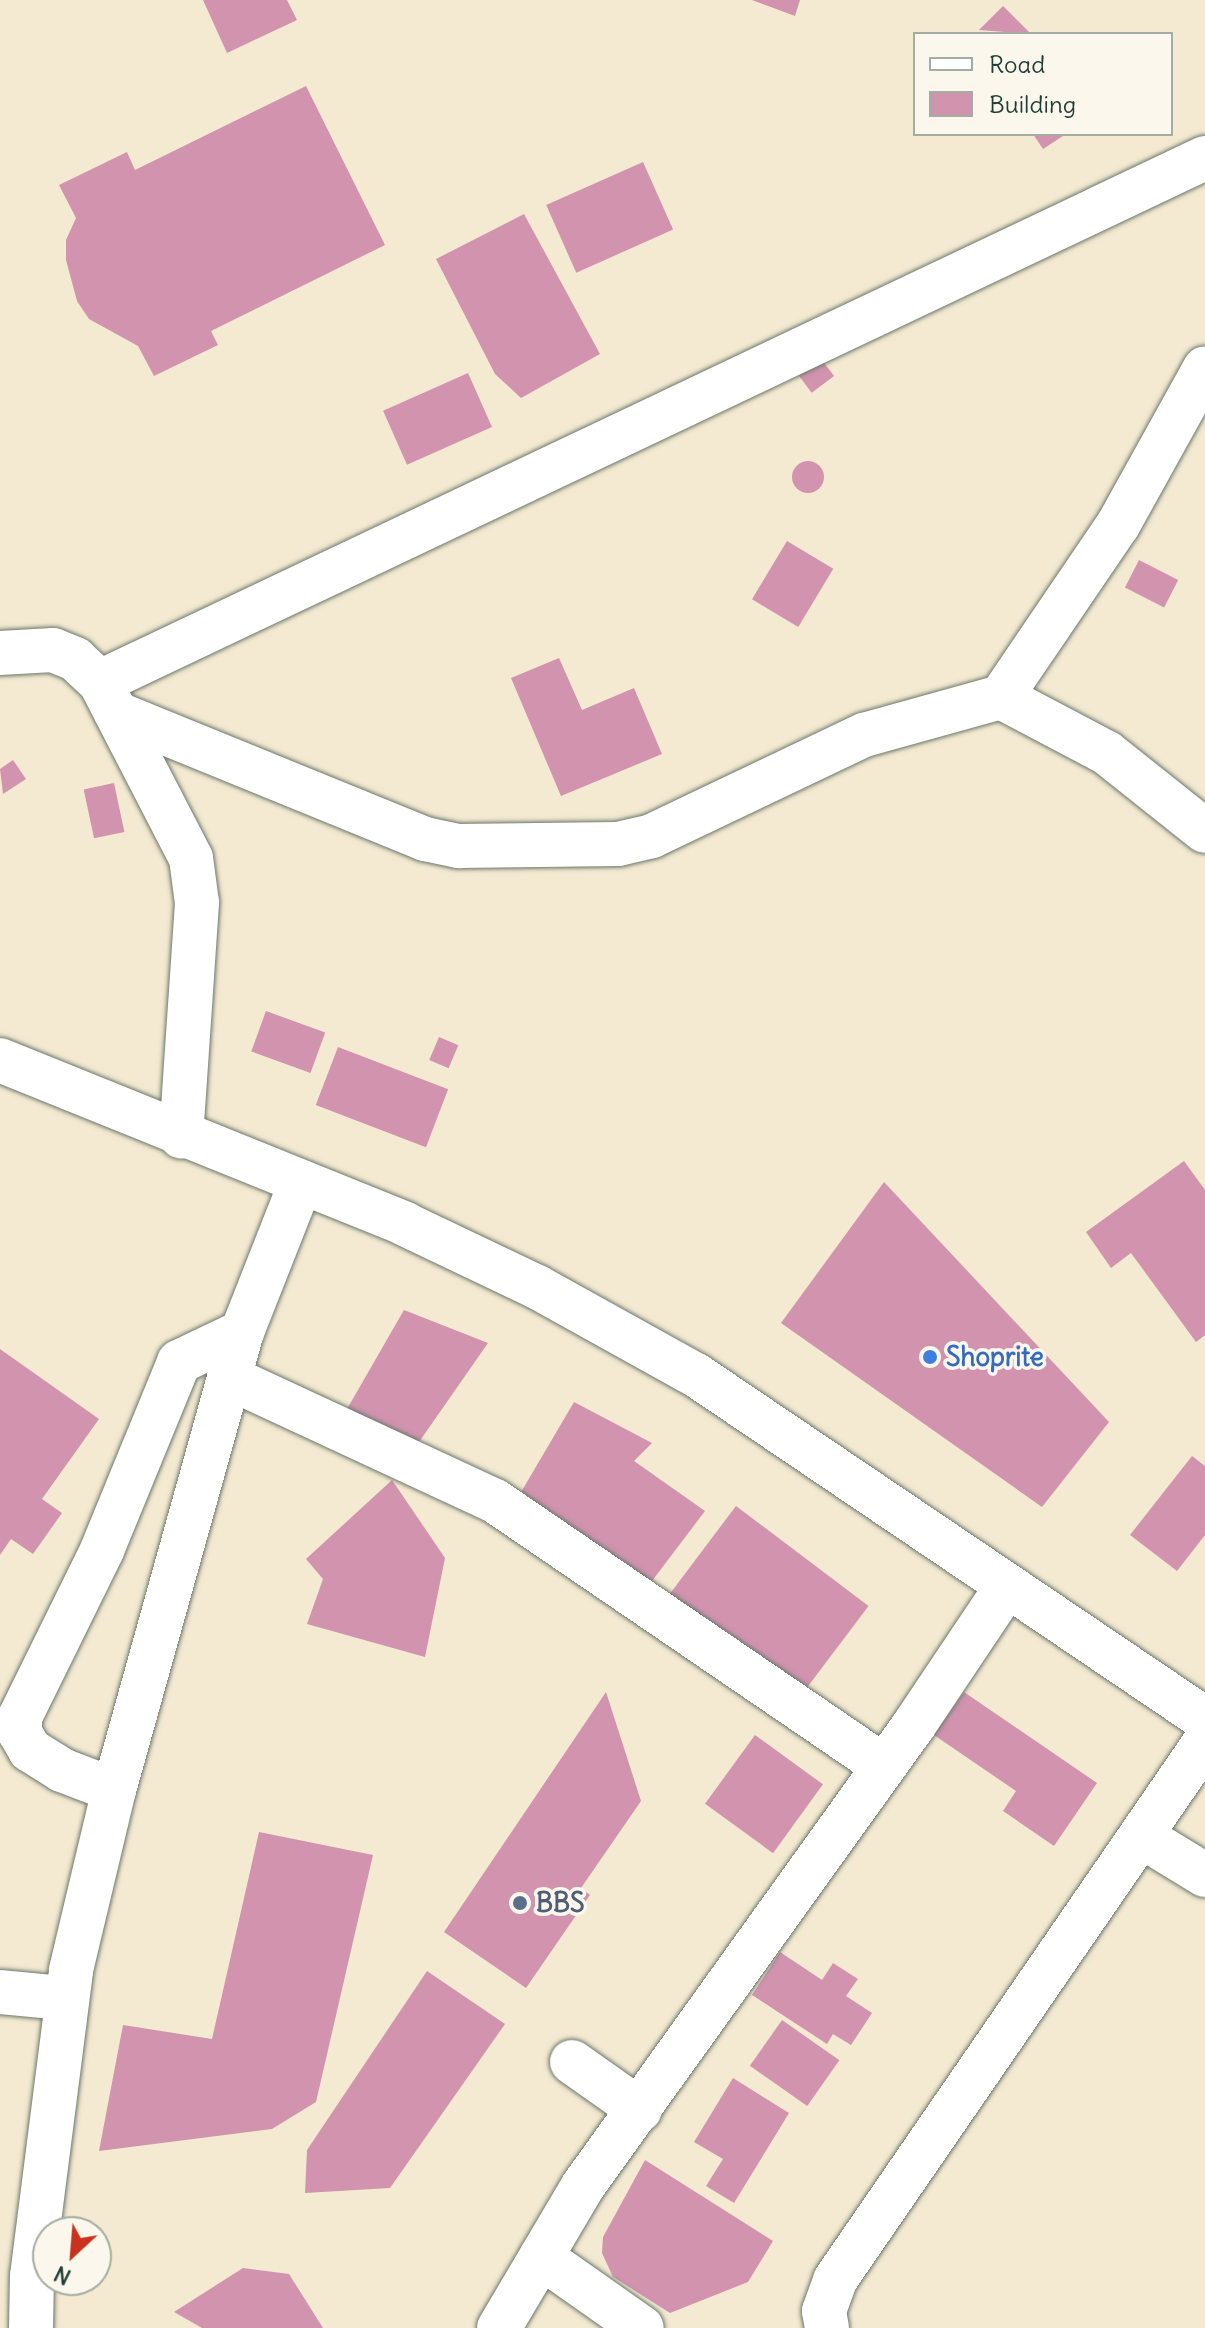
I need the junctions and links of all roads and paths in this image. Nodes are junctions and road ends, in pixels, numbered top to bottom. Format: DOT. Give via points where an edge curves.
graph roads {
  1 [pos="1205,158"];
  2 [pos="1205,368"];
  3 [pos="0,653"];
  4 [pos="108,697"];
  5 [pos="1001,697"];
  6 [pos="1205,831"];
  7 [pos="0,1060"];
  8 [pos="181,1136"];
  9 [pos="300,1185"];
  10 [pos="242,1332"];
  11 [pos="230,1378"];
  12 [pos="1007,1586"];
  13 [pos="1205,1719"];
  14 [pos="1205,1742"];
  15 [pos="884,1766"];
  16 [pos="114,1790"];
  17 [pos="1141,1836"];
  18 [pos="1205,1875"];
  19 [pos="0,1992"];
  20 [pos="64,1998"];
  21 [pos="572,2062"];
  22 [pos="640,2110"];
  23 [pos="541,2257"];
  24 [pos="31,2328"];
  25 [pos="499,2328"];
  26 [pos="642,2328"];
  27 [pos="827,2328"];
  1 -- 4 [label="street"];
  2 -- 5 [label="street" via="1118,525"];
  3 -- 4 [label="street" via="53,650 75,659"];
  4 -- 5 [label="street" via="425,839 459,846 618,844 664,831 864,735"];
  4 -- 8 [label="street" via="197,879"];
  5 -- 6 [label="street" via="1107,753"];
  7 -- 8 [label="street"];
  8 -- 9 [label="street"];
  9 -- 10 [label="street"];
  9 -- 12 [label="street" via="405,1224 537,1287 696,1375"];
  10 -- 11 [label="street"];
  10 -- 16 [label="street" via="179,1362 102,1550 20,1717 20,1733 30,1750 62,1770"];
  11 -- 15 [label="street" via="495,1501"];
  11 -- 16 [label="street"];
  12 -- 13 [label="street"];
  12 -- 15 [label="street"];
  14 -- 17 [label="street"];
  15 -- 22 [label="street"];
  16 -- 20 [label="street"];
  17 -- 18 [label="street"];
  17 -- 27 [label="street" via="835,2280 824,2311"];
  19 -- 20 [label="street"];
  20 -- 24 [label="street"];
  21 -- 22 [label="street"];
  22 -- 23 [label="street" via="583,2186"];
  23 -- 25 [label="street"];
  23 -- 26 [label="street"];
}
